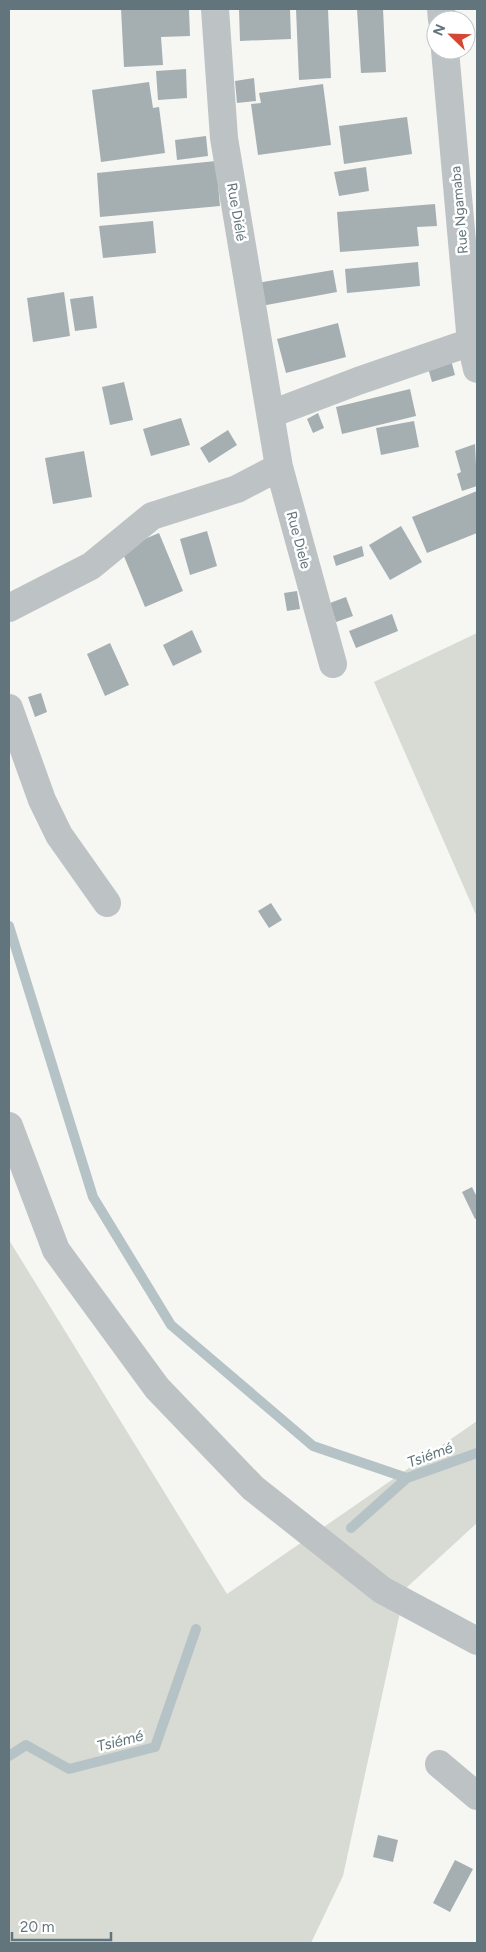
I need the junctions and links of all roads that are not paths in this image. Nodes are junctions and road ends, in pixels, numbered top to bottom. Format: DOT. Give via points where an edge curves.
graph roads {
  1 [pos="215,9"];
  2 [pos="446,60"];
  3 [pos="474,341"];
  4 [pos="477,369"];
  5 [pos="271,414"];
  6 [pos="278,466"];
  7 [pos="9,608"];
  8 [pos="333,664"];
  9 [pos="9,708"];
  10 [pos="107,903"];
  11 [pos="9,1126"];
  12 [pos="477,1641"];
  13 [pos="439,1764"];
  14 [pos="477,1796"];
  1 -- 5 [label="street, Rue Diélé" via="224,138"];
  2 -- 3 [label="street, Rue Ngamaba"];
  3 -- 4 [label="street, Rue Ngamaba"];
  3 -- 5 [label="street" via="358,380"];
  5 -- 6 [label="street, Rue Diele"];
  6 -- 7 [label="street" via="237,489 152,516 91,566"];
  6 -- 8 [label="street, Rue Diele"];
  9 -- 10 [label="street" via="42,800 59,835"];
  11 -- 12 [label="street" via="56,1250 157,1388 252,1488 382,1590"];
  13 -- 14 [label="street"];
}
